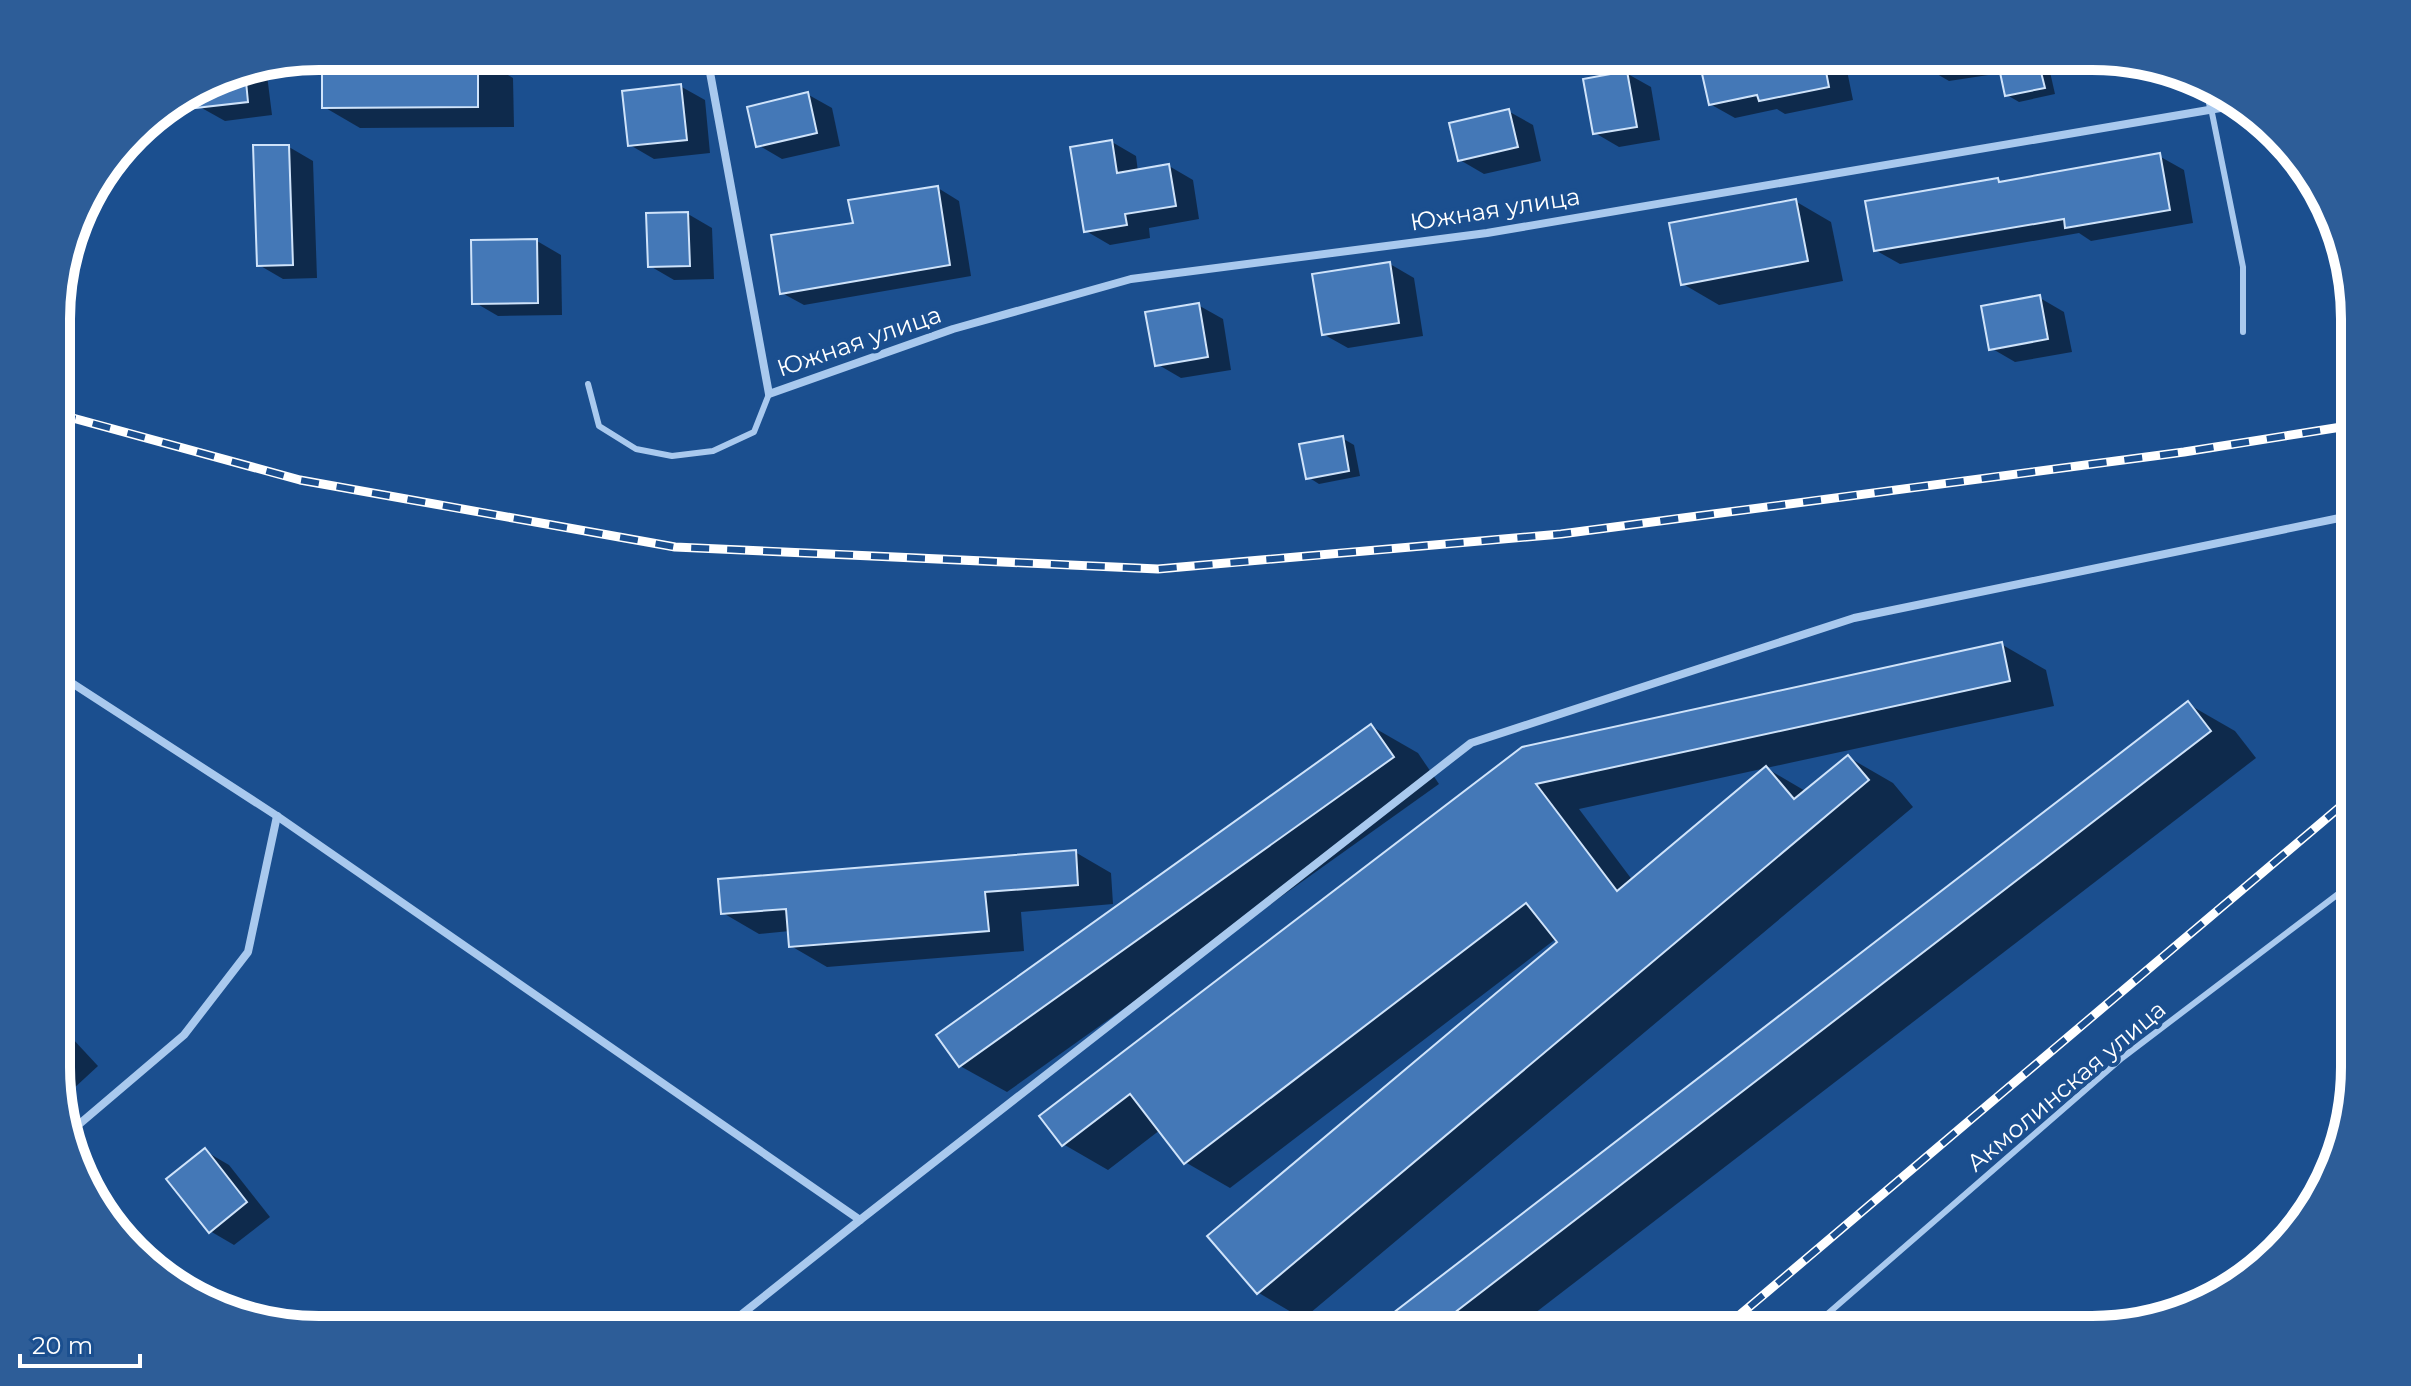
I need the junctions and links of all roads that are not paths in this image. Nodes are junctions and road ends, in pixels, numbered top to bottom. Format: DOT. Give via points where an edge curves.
graph roads {
  1 [pos="710,70"];
  2 [pos="2209,100"];
  3 [pos="2222,107"];
  4 [pos="2211,108"];
  5 [pos="2243,332"];
  6 [pos="588,384"];
  7 [pos="769,394"];
  8 [pos="2340,518"];
  9 [pos="70,682"];
  10 [pos="277,816"];
  11 [pos="2340,893"];
  12 [pos="77,1126"];
  13 [pos="860,1220"];
  14 [pos="1826,1315"];
  15 [pos="740,1316"];
  1 -- 7 [label="street"];
  2 -- 4 [label="street"];
  3 -- 4 [label="street, Южная улица"];
  4 -- 5 [label="lane" via="2243,267"];
  4 -- 7 [label="street, Южная улица" via="1487,233 1131,279 953,329"];
  6 -- 7 [label="lane" via="599,426 636,449 672,456 713,451 754,432"];
  8 -- 13 [label="street" via="1854,618 1471,743"];
  9 -- 10 [label="street"];
  10 -- 12 [label="street" via="248,952 184,1035"];
  10 -- 13 [label="street"];
  11 -- 14 [label="lane, Акмолинская улица" via="2122,1058"];
  13 -- 15 [label="street"];
}
